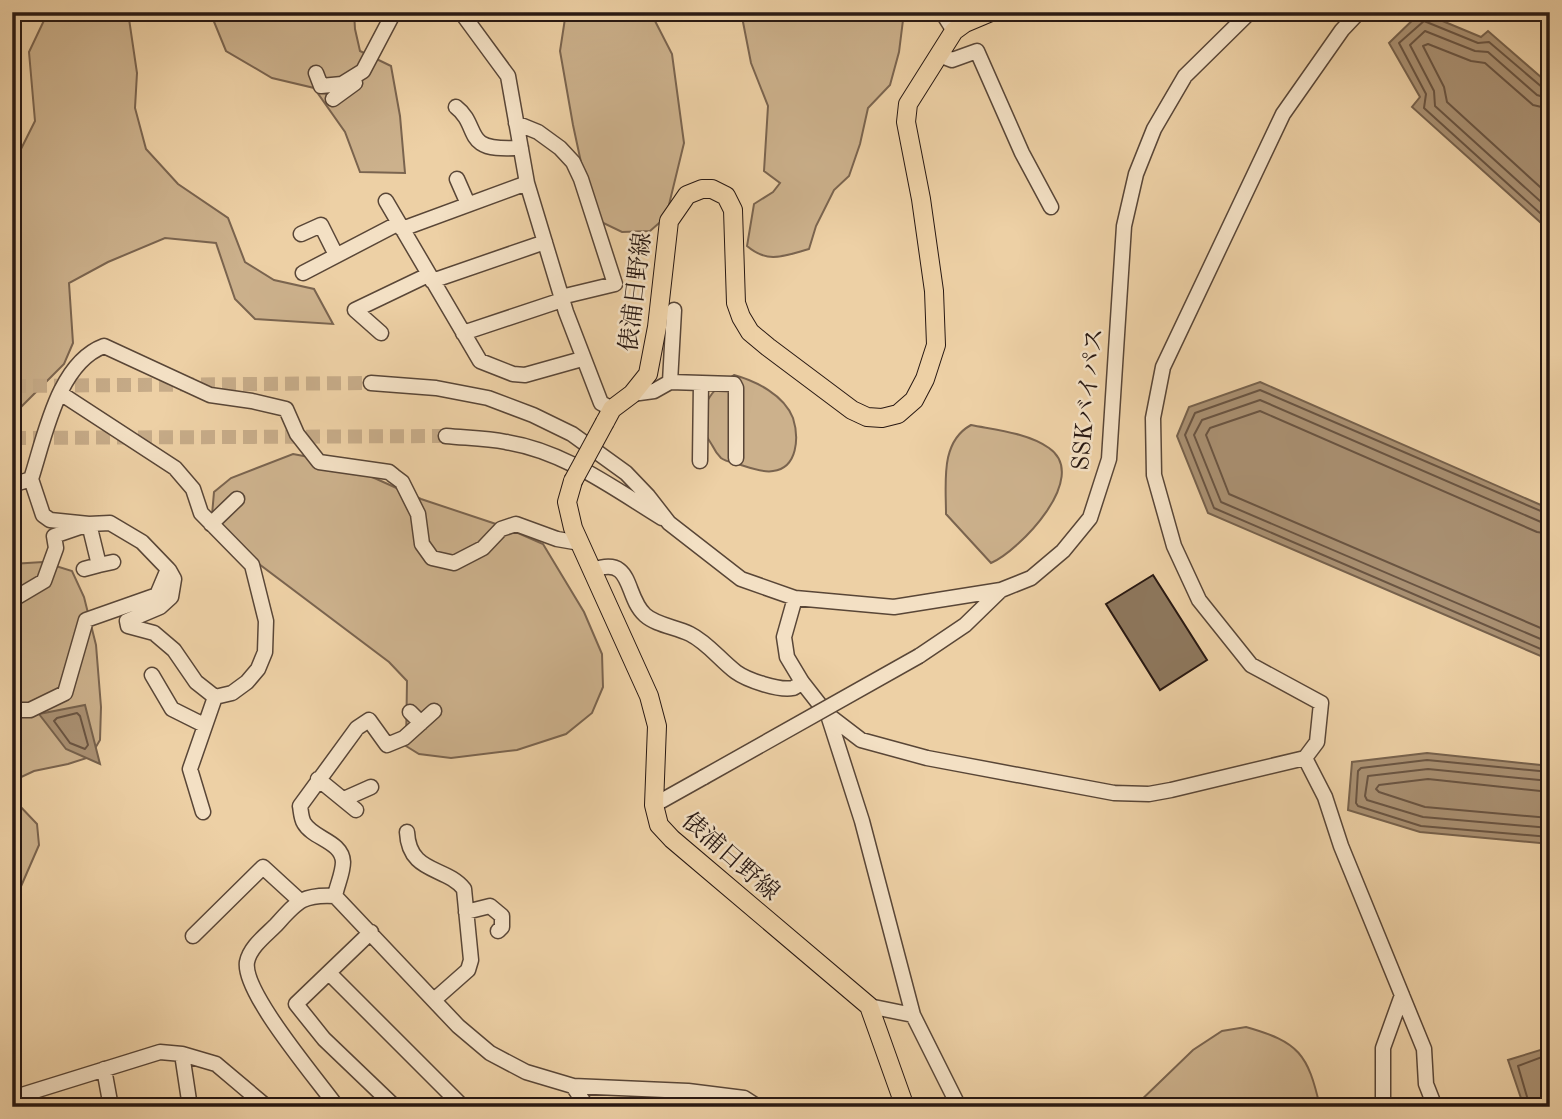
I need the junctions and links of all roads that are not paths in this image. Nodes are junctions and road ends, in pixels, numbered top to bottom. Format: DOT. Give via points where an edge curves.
graph roads {
  1 [pos="398,12"];
  2 [pos="461,12"];
  3 [pos="942,12"];
  4 [pos="991,12"];
  5 [pos="1250,12"];
  6 [pos="1359,12"];
  7 [pos="954,31"];
  8 [pos="939,55"];
  9 [pos="363,71"];
  10 [pos="316,73"];
  11 [pos="333,99"];
  12 [pos="456,107"];
  13 [pos="516,123"];
  14 [pos="521,148"];
  15 [pos="457,179"];
  16 [pos="527,183"];
  17 [pos="386,201"];
  18 [pos="468,204"];
  19 [pos="1051,207"];
  20 [pos="400,226"];
  21 [pos="301,234"];
  22 [pos="545,242"];
  23 [pos="337,255"];
  24 [pos="303,273"];
  25 [pos="430,278"];
  26 [pos="562,298"];
  27 [pos="674,310"];
  28 [pos="382,333"];
  29 [pos="463,333"];
  30 [pos="582,359"];
  31 [pos="670,382"];
  32 [pos="371,383"];
  33 [pos="701,383"];
  34 [pos="60,393"];
  35 [pos="632,394"];
  36 [pos="609,416"];
  37 [pos="446,436"];
  38 [pos="736,458"];
  39 [pos="700,461"];
  40 [pos="31,479"];
  41 [pos="12,485"];
  42 [pos="237,499"];
  43 [pos="669,523"];
  44 [pos="89,524"];
  45 [pos="211,524"];
  46 [pos="580,543"];
  47 [pos="84,569"];
  48 [pos="168,569"];
  49 [pos="593,570"];
  50 [pos="1001,590"];
  51 [pos="795,598"];
  52 [pos="12,600"];
  53 [pos="152,675"];
  54 [pos="802,682"];
  55 [pos="215,697"];
  56 [pos="12,710"];
  57 [pos="434,711"];
  58 [pos="827,714"];
  59 [pos="204,725"];
  60 [pos="1305,758"];
  61 [pos="318,779"];
  62 [pos="371,787"];
  63 [pos="344,799"];
  64 [pos="654,805"];
  65 [pos="356,810"];
  66 [pos="203,812"];
  67 [pos="407,832"];
  68 [pos="335,896"];
  69 [pos="299,900"];
  70 [pos="466,912"];
  71 [pos="371,932"];
  72 [pos="498,932"];
  73 [pos="192,936"];
  74 [pos="329,973"];
  75 [pos="1402,995"];
  76 [pos="434,1000"];
  77 [pos="869,1006"];
  78 [pos="912,1015"];
  79 [pos="182,1054"];
  80 [pos="104,1069"];
  81 [pos="573,1086"];
  82 [pos="12,1098"];
  83 [pos="693,1099"];
  84 [pos="31,1100"];
  85 [pos="266,1106"];
  86 [pos="111,1107"];
  87 [pos="190,1107"];
  88 [pos="337,1107"];
  89 [pos="395,1107"];
  90 [pos="463,1107"];
  91 [pos="587,1107"];
  92 [pos="758,1107"];
  93 [pos="905,1107"];
  94 [pos="959,1107"];
  95 [pos="1383,1107"];
  96 [pos="1435,1107"];
  1 -- 9 [label="street"];
  2 -- 13 [label="street" via="508,76"];
  3 -- 7 [label="street"];
  4 -- 7 [label="main road, 俵浦日野線"];
  5 -- 50 [label="street, SSKバイパス" via="1185,76 1154,129 1136,174 1124,226 1109,459 1090,518 1063,551 1031,578"];
  6 -- 60 [label="street" via="1283,114 1163,367 1153,418 1154,475 1174,546 1199,600 1251,666 1321,703 1317,742"];
  7 -- 8 [label="main road, 俵浦日野線"];
  8 -- 19 [label="street" via="952,60 977,51"];
  8 -- 35 [label="main road, 俵浦日野線" via="908,104 906,122 932,278 936,345 914,400 898,414 867,417 750,332 736,303 733,211 726,197 702,188 687,195 669,221 649,374"];
  9 -- 10 [label="street" via="342,84 321,86"];
  9 -- 11 [label="street" via="353,86"];
  12 -- 14 [label="street" via="469,118 480,143"];
  13 -- 14 [label="street"];
  13 -- 26 [label="street" via="538,132 573,162 615,284"];
  14 -- 16 [label="street"];
  15 -- 18 [label="street"];
  16 -- 18 [label="street"];
  16 -- 22 [label="street"];
  17 -- 20 [label="street"];
  18 -- 20 [label="street"];
  20 -- 23 [label="street"];
  20 -- 25 [label="street"];
  21 -- 23 [label="street" via="321,225"];
  22 -- 25 [label="street"];
  22 -- 26 [label="street"];
  23 -- 24 [label="street"];
  25 -- 28 [label="street" via="355,310"];
  25 -- 29 [label="street"];
  26 -- 29 [label="street"];
  26 -- 30 [label="street"];
  27 -- 31 [label="street"];
  29 -- 30 [label="street" via="480,361 513,374 525,375"];
  30 -- 36 [label="street"];
  31 -- 33 [label="street"];
  31 -- 35 [label="street" via="654,391"];
  32 -- 43 [label="street, SSKバイパス" via="436,387 488,398 533,415 572,434 626,473"];
  33 -- 38 [label="street" via="734,384 736,388"];
  33 -- 39 [label="street"];
  34 -- 40 [label="street"];
  34 -- 45 [label="street" via="175,468 193,489 201,513"];
  34 -- 46 [label="street" via="75,366 104,346 210,395 286,409 297,434 319,463 388,472 402,482 409,495 418,514 422,544 432,558 454,564 483,548 501,529 516,524"];
  35 -- 36 [label="main road, 俵浦日野線"];
  36 -- 46 [label="main road, 俵浦日野線, bridge" via="573,481 567,502"];
  37 -- 43 [label="street" via="507,442 548,453 604,481"];
  40 -- 41 [label="street"];
  40 -- 44 [label="street" via="43,514 50,520"];
  42 -- 45 [label="street"];
  43 -- 51 [label="street, SSKバイパス" via="741,579"];
  44 -- 47 [label="street" via="106,564"];
  44 -- 48 [label="street" via="110,523 142,542"];
  44 -- 52 [label="street" via="54,536 55,548 44,581"];
  45 -- 55 [label="street" via="251,565 266,621 265,652 258,669 232,693"];
  46 -- 49 [label="main road, 俵浦日野線"];
  48 -- 55 [label="street" via="174,579 172,597 127,621 128,626 154,633"];
  48 -- 56 [label="street" via="157,595 86,620 65,693 30,710"];
  49 -- 54 [label="street" via="605,565 617,568 647,617 691,634 737,673 765,685 792,688"];
  49 -- 64 [label="main road, 俵浦日野線" via="652,706 657,726"];
  50 -- 51 [label="street, SSKバイパス" via="894,607"];
  50 -- 64 [label="street, bridge" via="965,625 919,656"];
  51 -- 54 [label="street" via="784,637 787,657"];
  53 -- 59 [label="street" via="172,709"];
  54 -- 58 [label="street"];
  55 -- 59 [label="street"];
  57 -- 61 [label="street" via="416,718 404,738 387,745 369,720 357,728"];
  58 -- 60 [label="street" via="861,740 1114,793 1149,794"];
  58 -- 78 [label="street" via="862,821"];
  59 -- 66 [label="street" via="190,769"];
  60 -- 75 [label="street" via="1325,797"];
  61 -- 63 [label="street"];
  61 -- 68 [label="street" via="300,806 303,822 338,848 343,864"];
  62 -- 63 [label="street"];
  63 -- 65 [label="street"];
  64 -- 77 [label="main road, 俵浦日野線" via="659,825 672,839"];
  67 -- 70 [label="street" via="412,853 428,869 464,889"];
  68 -- 69 [label="street" via="311,895"];
  68 -- 71 [label="street"];
  69 -- 73 [label="street" via="263,867"];
  69 -- 88 [label="street" via="250,951 247,972 262,1004"];
  70 -- 72 [label="street" via="490,906 502,916"];
  70 -- 76 [label="street" via="462,941 471,960 468,970"];
  71 -- 74 [label="street"];
  71 -- 76 [label="street"];
  74 -- 89 [label="street" via="296,1004 324,1039"];
  74 -- 90 [label="street"];
  75 -- 95 [label="street" via="1383,1048"];
  75 -- 96 [label="street" via="1424,1049 1426,1084"];
  76 -- 81 [label="street" via="490,1053 526,1072"];
  77 -- 78 [label="street"];
  77 -- 93 [label="main road"];
  78 -- 94 [label="street"];
  79 -- 80 [label="street" via="159,1052"];
  79 -- 85 [label="street" via="216,1064"];
  79 -- 87 [label="street"];
  80 -- 84 [label="street"];
  80 -- 86 [label="street"];
  81 -- 83 [label="street"];
  81 -- 91 [label="street"];
  82 -- 84 [label="street"];
  83 -- 92 [label="street" via="744,1098"];
}
